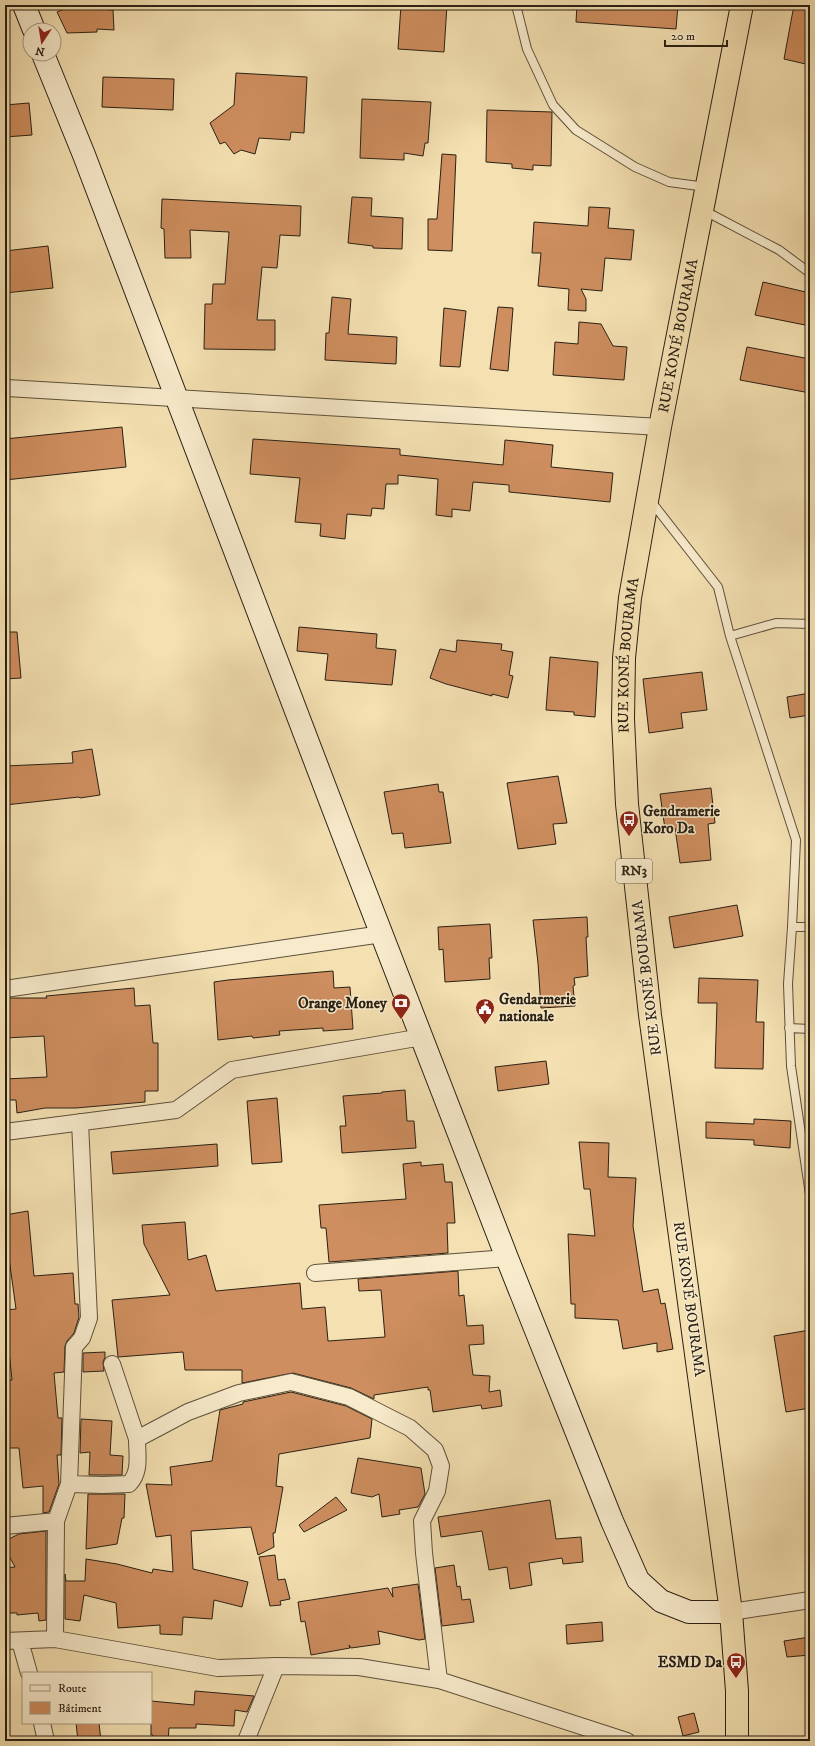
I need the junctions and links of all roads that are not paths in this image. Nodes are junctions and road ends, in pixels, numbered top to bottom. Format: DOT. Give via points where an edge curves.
graph roads {
  1 [pos="24,5"];
  2 [pos="516,5"];
  3 [pos="742,5"];
  4 [pos="31,22"];
  5 [pos="47,62"];
  6 [pos="707,187"];
  7 [pos="702,210"];
  8 [pos="810,273"];
  9 [pos="7,388"];
  10 [pos="177,398"];
  11 [pos="660,427"];
  12 [pos="648,497"];
  13 [pos="810,624"];
  14 [pos="730,636"];
  15 [pos="792,927"];
  16 [pos="810,927"];
  17 [pos="382,934"];
  18 [pos="5,989"];
  19 [pos="789,1028"];
  20 [pos="810,1029"];
  21 [pos="422,1037"];
  22 [pos="80,1122"];
  23 [pos="5,1132"];
  24 [pos="810,1195"];
  25 [pos="507,1258"];
  26 [pos="314,1273"];
  27 [pos="112,1364"];
  28 [pos="136,1439"];
  29 [pos="69,1484"];
  30 [pos="56,1521"];
  31 [pos="5,1526"];
  32 [pos="810,1600"];
  33 [pos="731,1612"];
  34 [pos="55,1640"];
  35 [pos="13,1641"];
  36 [pos="276,1666"];
  37 [pos="28,1672"];
  38 [pos="439,1680"];
  39 [pos="42,1724"];
  40 [pos="46,1741"];
  41 [pos="246,1741"];
  42 [pos="627,1741"];
  43 [pos="737,1741"];
  1 -- 4 [label="street"];
  2 -- 6 [label="lane" via="527,49 553,105 576,130 634,167 669,182"];
  3 -- 6 [label="highway, RUE KONÉ BOURAMA / RN3"];
  5 -- 10 [label="street"];
  6 -- 7 [label="highway, RUE KONÉ BOURAMA / RN3"];
  7 -- 8 [label="lane" via="779,250"];
  7 -- 11 [label="highway, RUE KONÉ BOURAMA / RN3"];
  9 -- 10 [label="street"];
  10 -- 11 [label="street"];
  10 -- 17 [label="street"];
  11 -- 12 [label="highway, RUE KONÉ BOURAMA / RN3"];
  12 -- 14 [label="lane" via="718,586"];
  12 -- 33 [label="highway, RUE KONÉ BOURAMA / RN3" via="630,598 624,658 623,719 627,804 650,1015"];
  13 -- 14 [label="lane" via="776,623"];
  14 -- 15 [label="lane" via="796,840"];
  15 -- 16 [label="lane"];
  15 -- 19 [label="lane" via="788,984"];
  17 -- 18 [label="street"];
  17 -- 21 [label="street"];
  19 -- 20 [label="lane"];
  19 -- 24 [label="lane" via="791,1066"];
  21 -- 22 [label="street" via="232,1070 176,1110"];
  21 -- 25 [label="street"];
  22 -- 23 [label="street"];
  22 -- 29 [label="street" via="89,1318 82,1338 74,1347"];
  25 -- 26 [label="street"];
  25 -- 33 [label="street" via="638,1580 660,1601 689,1612"];
  27 -- 28 [label="street"];
  28 -- 29 [label="street" via="138,1470 129,1484"];
  28 -- 38 [label="street" via="188,1412 239,1393 291,1382 349,1397 410,1428 435,1450 441,1466 436,1492 422,1521"];
  29 -- 30 [label="street"];
  30 -- 31 [label="street"];
  30 -- 34 [label="street"];
  32 -- 33 [label="street"];
  33 -- 43 [label="highway, RUE KONÉ BOURAMA / RN3" via="737,1691"];
  34 -- 35 [label="street"];
  34 -- 36 [label="street" via="218,1668"];
  35 -- 37 [label="street"];
  36 -- 38 [label="street" via="359,1667"];
  36 -- 41 [label="street"];
  38 -- 42 [label="street"];
  39 -- 40 [label="street"];
}
